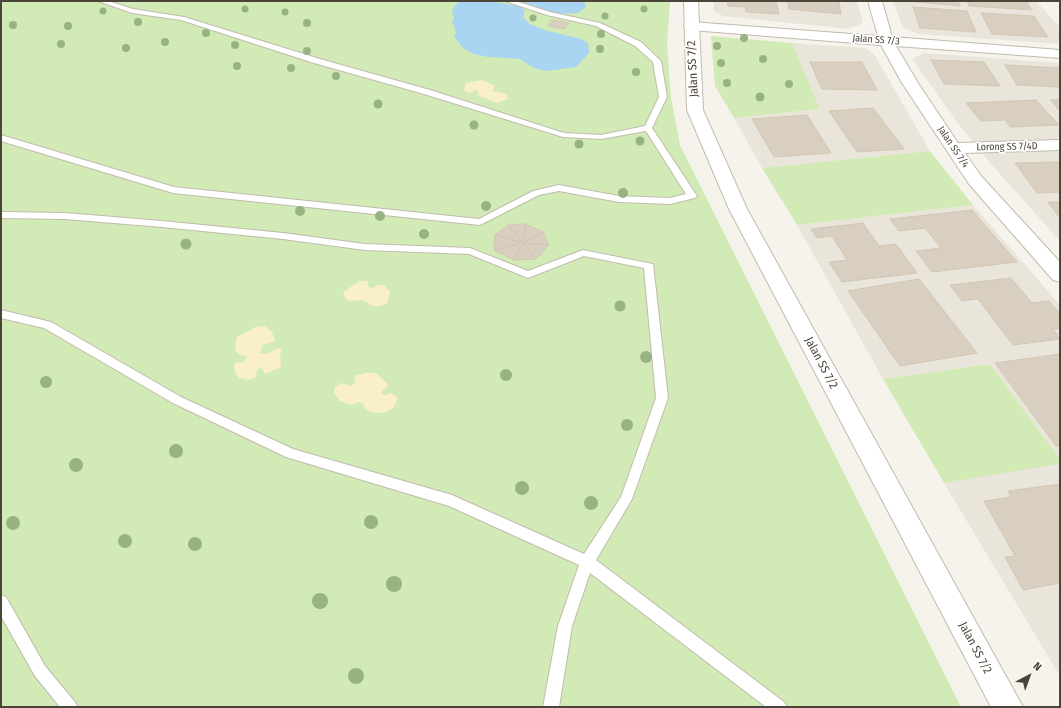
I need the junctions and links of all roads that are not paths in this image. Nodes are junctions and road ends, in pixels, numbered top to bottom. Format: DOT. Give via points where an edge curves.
graph roads {
  1 [pos="100,1"];
  2 [pos="508,1"];
  3 [pos="691,1"];
  4 [pos="875,1"];
  5 [pos="691,26"];
  6 [pos="886,41"];
  7 [pos="1060,54"];
  8 [pos="648,128"];
  9 [pos="1,138"];
  10 [pos="1060,145"];
  11 [pos="953,148"];
  12 [pos="1,215"];
  13 [pos="1058,272"];
  14 [pos="1,314"];
  15 [pos="587,562"];
  16 [pos="1,602"];
  17 [pos="70,707"];
  18 [pos="551,707"];
  19 [pos="779,707"];
  20 [pos="1008,707"];
  1 -- 8 [label="lane" via="132,11 182,18 563,135 601,137"];
  2 -- 8 [label="lane" via="549,14 598,24 638,44 657,61 663,97"];
  3 -- 5 [label="street, Jalan SS 7/2"];
  4 -- 6 [label="street, Jalan SS 7/4"];
  5 -- 6 [label="street, Jalan SS 7/3"];
  5 -- 20 [label="street, Jalan SS 7/2" via="695,110 738,209"];
  6 -- 7 [label="street, Jalan SS 7/3"];
  6 -- 11 [label="street, Jalan SS 7/4"];
  8 -- 9 [label="lane" via="692,196 670,201 619,199 559,188 536,193 480,222 173,190 48,150"];
  10 -- 11 [label="street, Lorong SS 7/4D"];
  11 -- 13 [label="street, Jalan SS 7/4" via="975,180"];
  12 -- 15 [label="lane" via="65,216 162,224 365,247 470,251 528,275 583,253 649,266 662,398 626,499"];
  14 -- 15 [label="lane" via="47,326 177,400 290,453 452,501"];
  15 -- 18 [label="lane" via="565,626"];
  15 -- 19 [label="lane"];
  16 -- 17 [label="lane" via="40,671"];
}
